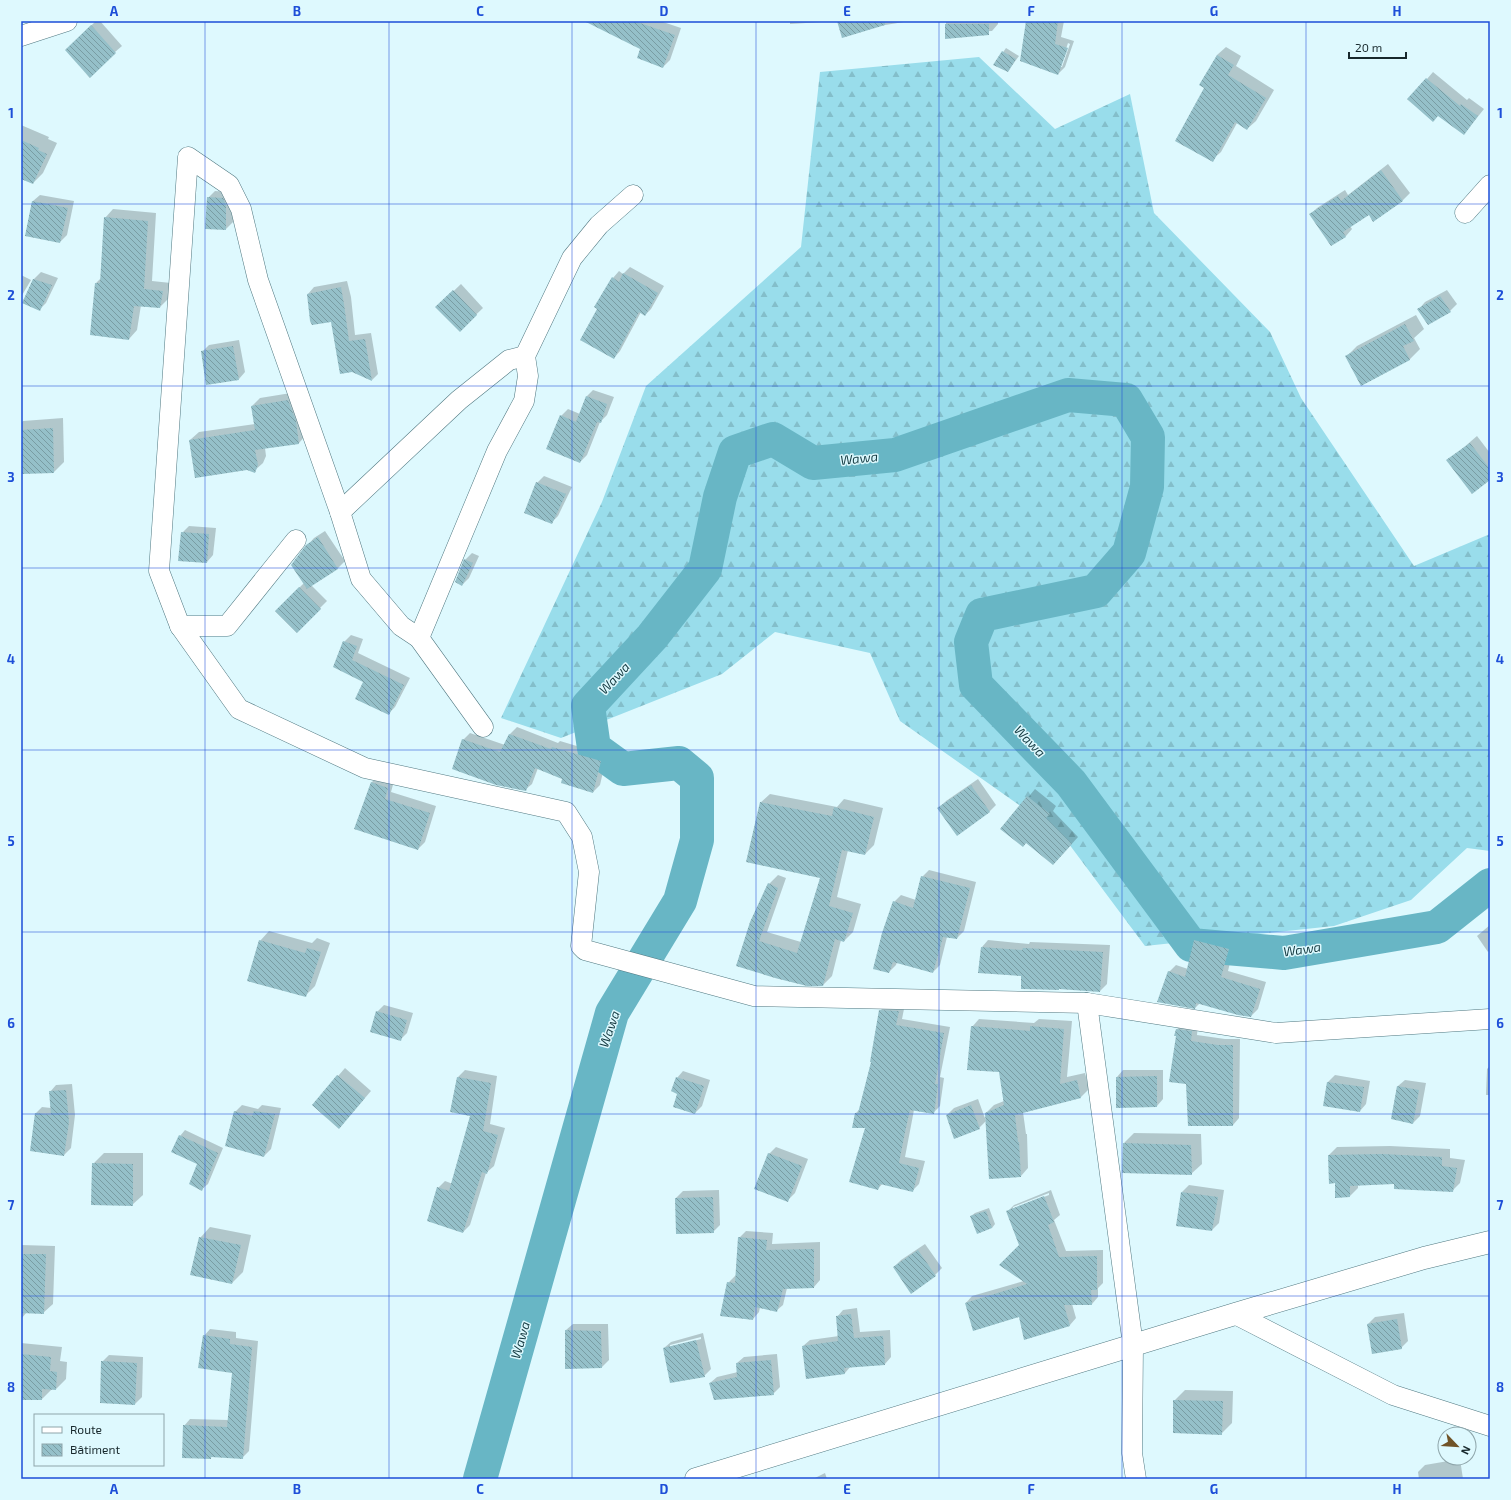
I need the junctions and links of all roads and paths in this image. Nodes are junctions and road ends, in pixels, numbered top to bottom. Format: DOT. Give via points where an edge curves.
graph roads {
  1 [pos="67,21"];
  2 [pos="21,36"];
  3 [pos="1490,185"];
  4 [pos="633,195"];
  5 [pos="1465,213"];
  6 [pos="525,356"];
  7 [pos="340,512"];
  8 [pos="296,540"];
  9 [pos="180,626"];
  10 [pos="419,638"];
  11 [pos="483,727"];
  12 [pos="1087,1003"];
  13 [pos="1490,1020"];
  14 [pos="1490,1242"];
  15 [pos="1234,1314"];
  16 [pos="1133,1344"];
  17 [pos="1490,1426"];
  18 [pos="696,1479"];
  19 [pos="1136,1479"];
  1 -- 2 [label="street"];
  3 -- 5 [label="street"];
  4 -- 6 [label="street" via="599,225 572,258"];
  6 -- 7 [label="street" via="509,360 459,400"];
  6 -- 10 [label="street" via="528,376 524,401 497,451"];
  7 -- 9 [label="street" via="258,280 241,209 229,185 188,157 159,571"];
  7 -- 10 [label="street" via="361,579 401,626"];
  8 -- 9 [label="street" via="227,626"];
  9 -- 12 [label="street" via="239,709 365,768 566,812 582,837 589,872 581,946 585,950 754,996"];
  10 -- 11 [label="street"];
  12 -- 13 [label="street" via="1276,1033"];
  12 -- 16 [label="street"];
  14 -- 15 [label="highway" via="1424,1258"];
  15 -- 16 [label="highway"];
  15 -- 17 [label="street" via="1393,1395"];
  16 -- 18 [label="highway"];
  16 -- 19 [label="street" via="1132,1453"];
}
